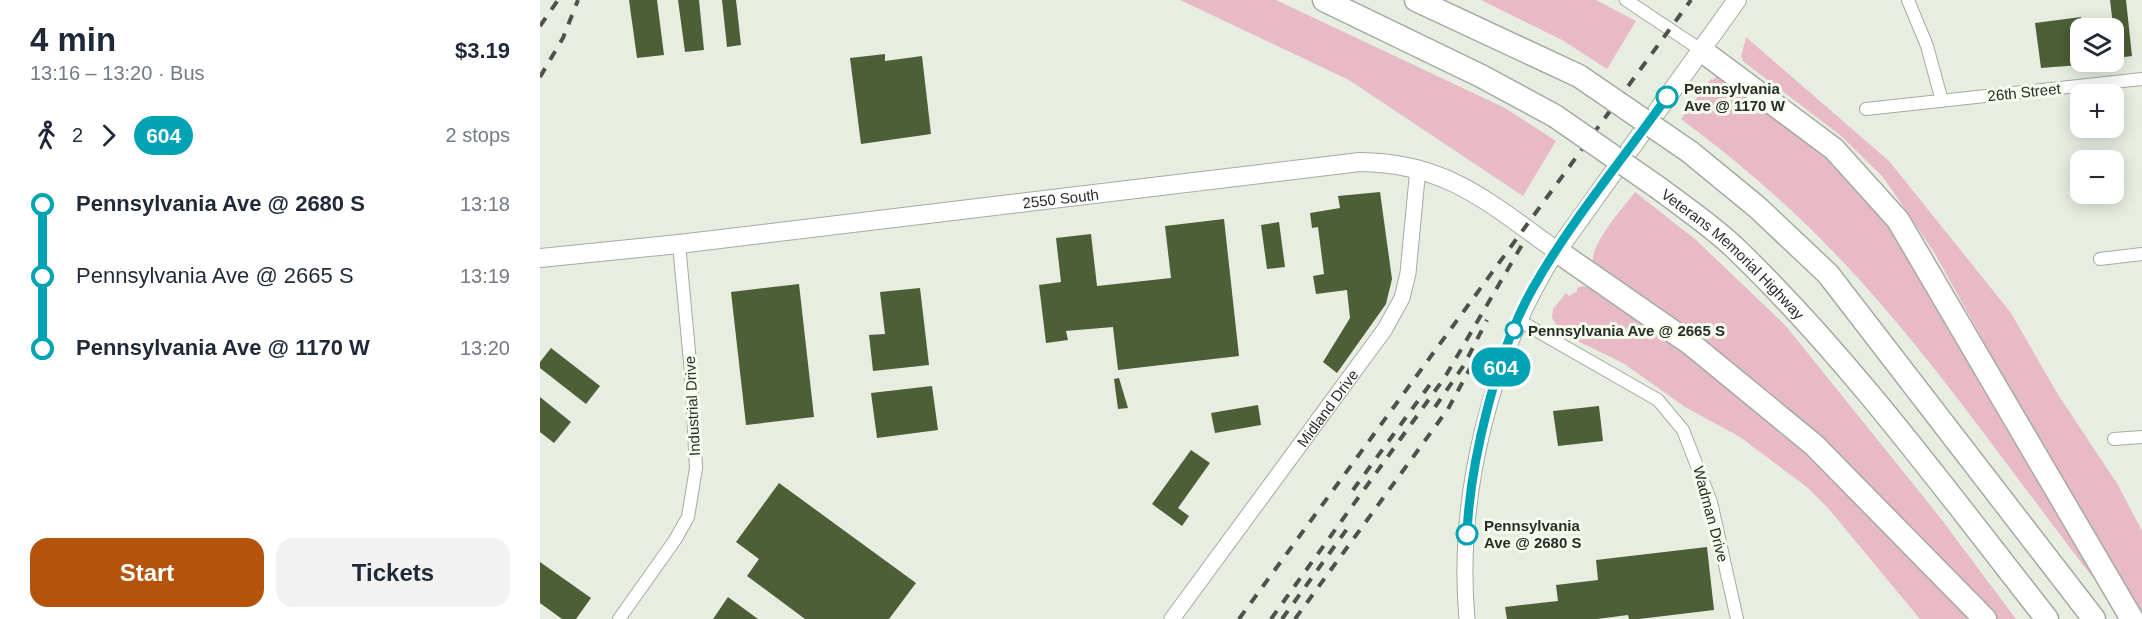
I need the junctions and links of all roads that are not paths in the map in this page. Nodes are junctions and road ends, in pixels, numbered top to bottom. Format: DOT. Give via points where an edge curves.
graph roads {
  1 [pos="1324,0"];
  2 [pos="1416,0"];
  3 [pos="1626,0"];
  4 [pos="1737,0"];
  5 [pos="1908,0"];
  6 [pos="1701,50"];
  7 [pos="2142,79"];
  8 [pos="1942,101"];
  9 [pos="1866,109"];
  10 [pos="1418,168"];
  11 [pos="679,244"];
  12 [pos="1557,251"];
  13 [pos="2142,254"];
  14 [pos="540,258"];
  15 [pos="2100,259"];
  16 [pos="1518,320"];
  17 [pos="2142,436"];
  18 [pos="2114,440"];
  19 [pos="619,619"];
  20 [pos="1172,619"];
  21 [pos="1467,619"];
  22 [pos="1737,619"];
  23 [pos="1985,619"];
  24 [pos="2047,619"];
  25 [pos="2094,619"];
  26 [pos="2132,619"];
  1 -- 24 [label="highway, Veterans Memorial Highway, bridge" via="1555,116 1733,246 1799,314 1886,415"];
  2 -- 25 [label="highway, bridge" via="1579,76 1690,152 1757,207 1828,274"];
  3 -- 6 [label="street"];
  4 -- 6 [label="main road"];
  5 -- 8 [label="street" via="1927,46"];
  6 -- 12 [label="main road"];
  6 -- 26 [label="highway" via="1834,148 1898,220"];
  7 -- 8 [label="street, 26th Street"];
  8 -- 9 [label="street, 26th Street"];
  10 -- 11 [label="main road, 2550 South" via="1360,162"];
  10 -- 12 [label="main road, 2550 South" via="1470,190"];
  10 -- 20 [label="street, Midland Drive" via="1402,298 1385,328"];
  11 -- 14 [label="main road, 2550 South"];
  11 -- 19 [label="street, Industrial Drive" via="696,439 693,488 688,517"];
  12 -- 16 [label="street"];
  12 -- 23 [label="highway" via="1691,344 1814,445"];
  13 -- 15 [label="street"];
  16 -- 21 [label="street" via="1500,367 1483,432 1468,514"];
  16 -- 22 [label="street, Wadman Drive" via="1658,400 1683,430 1711,502"];
  17 -- 18 [label="street"];
}
